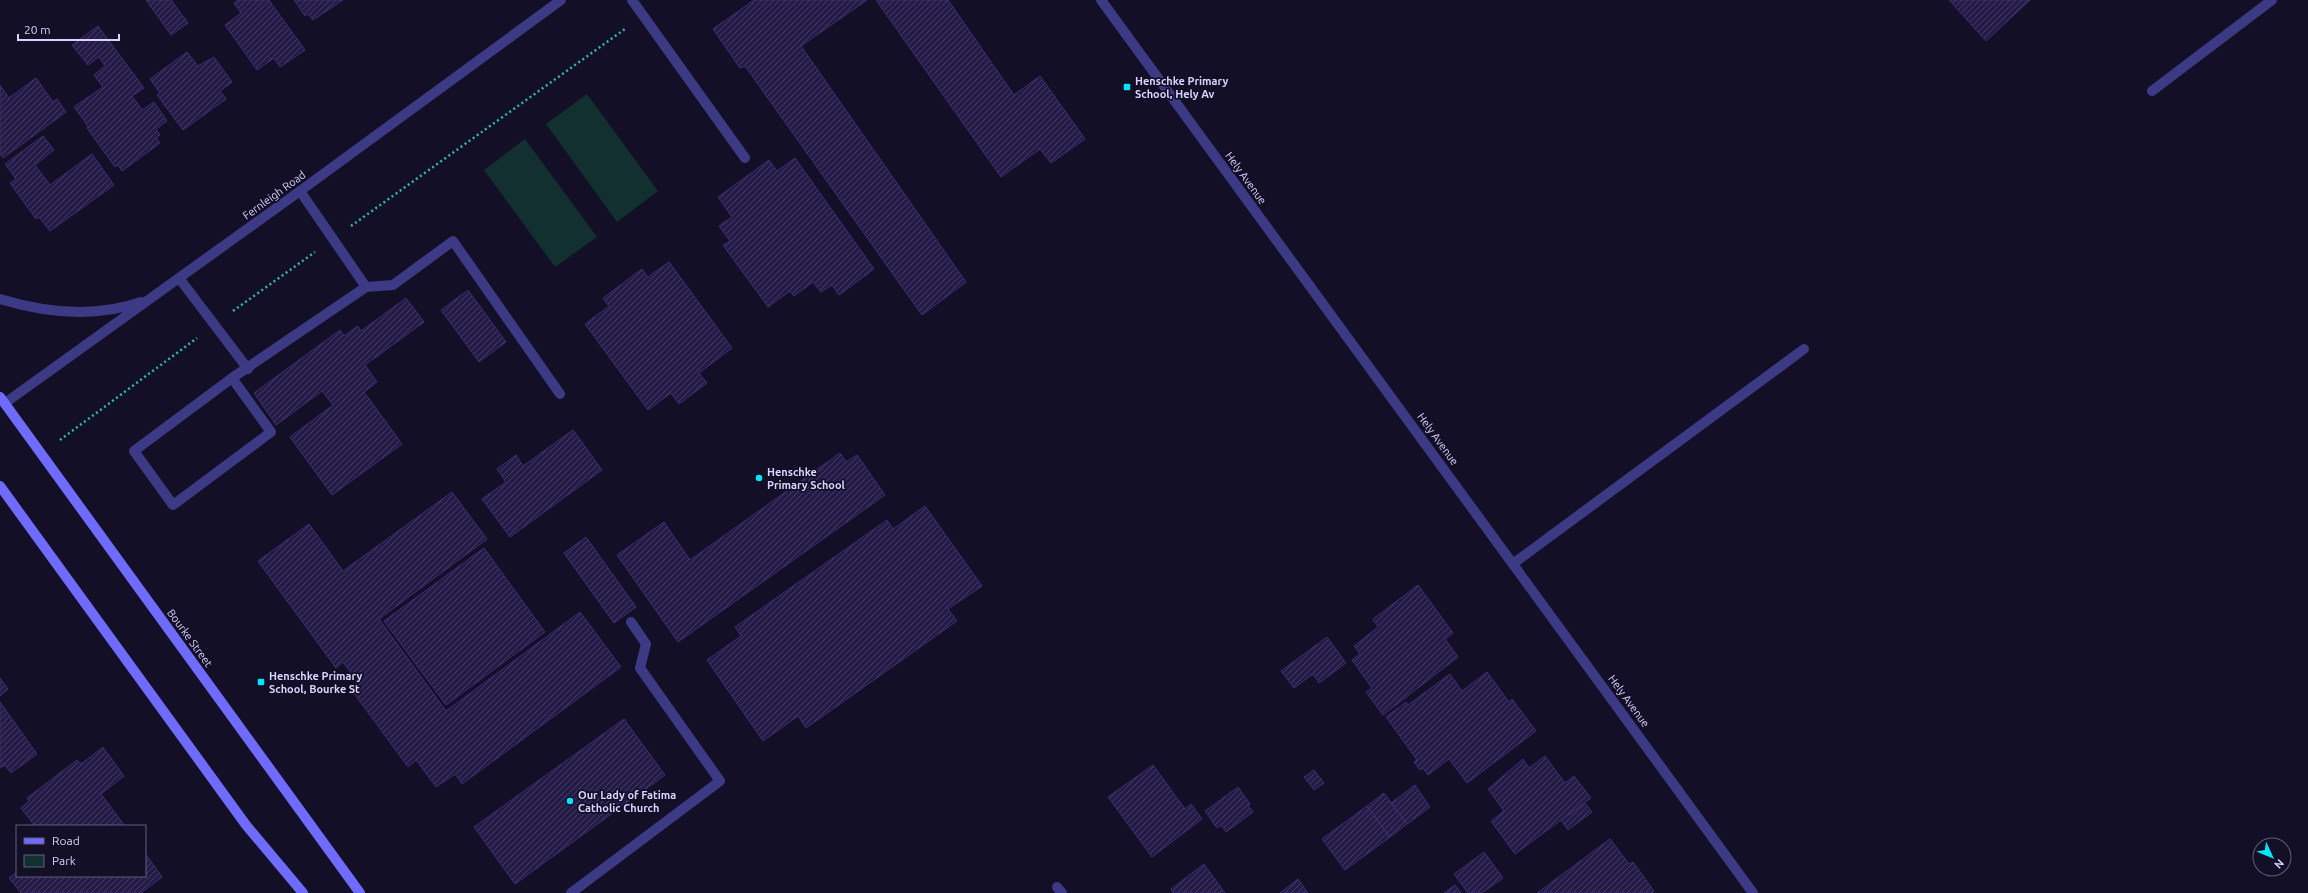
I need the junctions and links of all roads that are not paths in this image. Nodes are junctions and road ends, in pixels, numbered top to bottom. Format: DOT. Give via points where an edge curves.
graph roads {
  1 [pos="561,0"];
  2 [pos="632,0"];
  3 [pos="1101,0"];
  4 [pos="2272,0"];
  5 [pos="2152,91"];
  6 [pos="744,158"];
  7 [pos="300,191"];
  8 [pos="180,278"];
  9 [pos="366,287"];
  10 [pos="154,297"];
  11 [pos="0,299"];
  12 [pos="1804,349"];
  13 [pos="248,369"];
  14 [pos="232,378"];
  15 [pos="560,394"];
  16 [pos="2,402"];
  17 [pos="0,486"];
  18 [pos="1514,563"];
  19 [pos="631,622"];
  20 [pos="303,893"];
  21 [pos="360,893"];
  22 [pos="571,893"];
  23 [pos="1753,893"];
  1 -- 7 [label="street, Fernleigh Road"];
  2 -- 6 [label="street"];
  3 -- 18 [label="street, Hely Avenue"];
  4 -- 5 [label="street"];
  7 -- 8 [label="street, Fernleigh Road"];
  7 -- 9 [label="street"];
  8 -- 10 [label="street, Fernleigh Road"];
  8 -- 13 [label="street"];
  9 -- 13 [label="street"];
  9 -- 15 [label="street" via="393,285 453,241"];
  10 -- 11 [label="street" via="122,308 92,313 56,312"];
  10 -- 16 [label="street, Fernleigh Road"];
  12 -- 18 [label="street"];
  13 -- 14 [label="street"];
  14 -- 14 [label="street" via="271,432 173,505 134,451"];
  16 -- 21 [label="main road, Bourke Street"];
  17 -- 20 [label="main road" via="246,825"];
  18 -- 23 [label="street, Hely Avenue"];
  19 -- 22 [label="street" via="646,644 640,668 720,780"];
}
